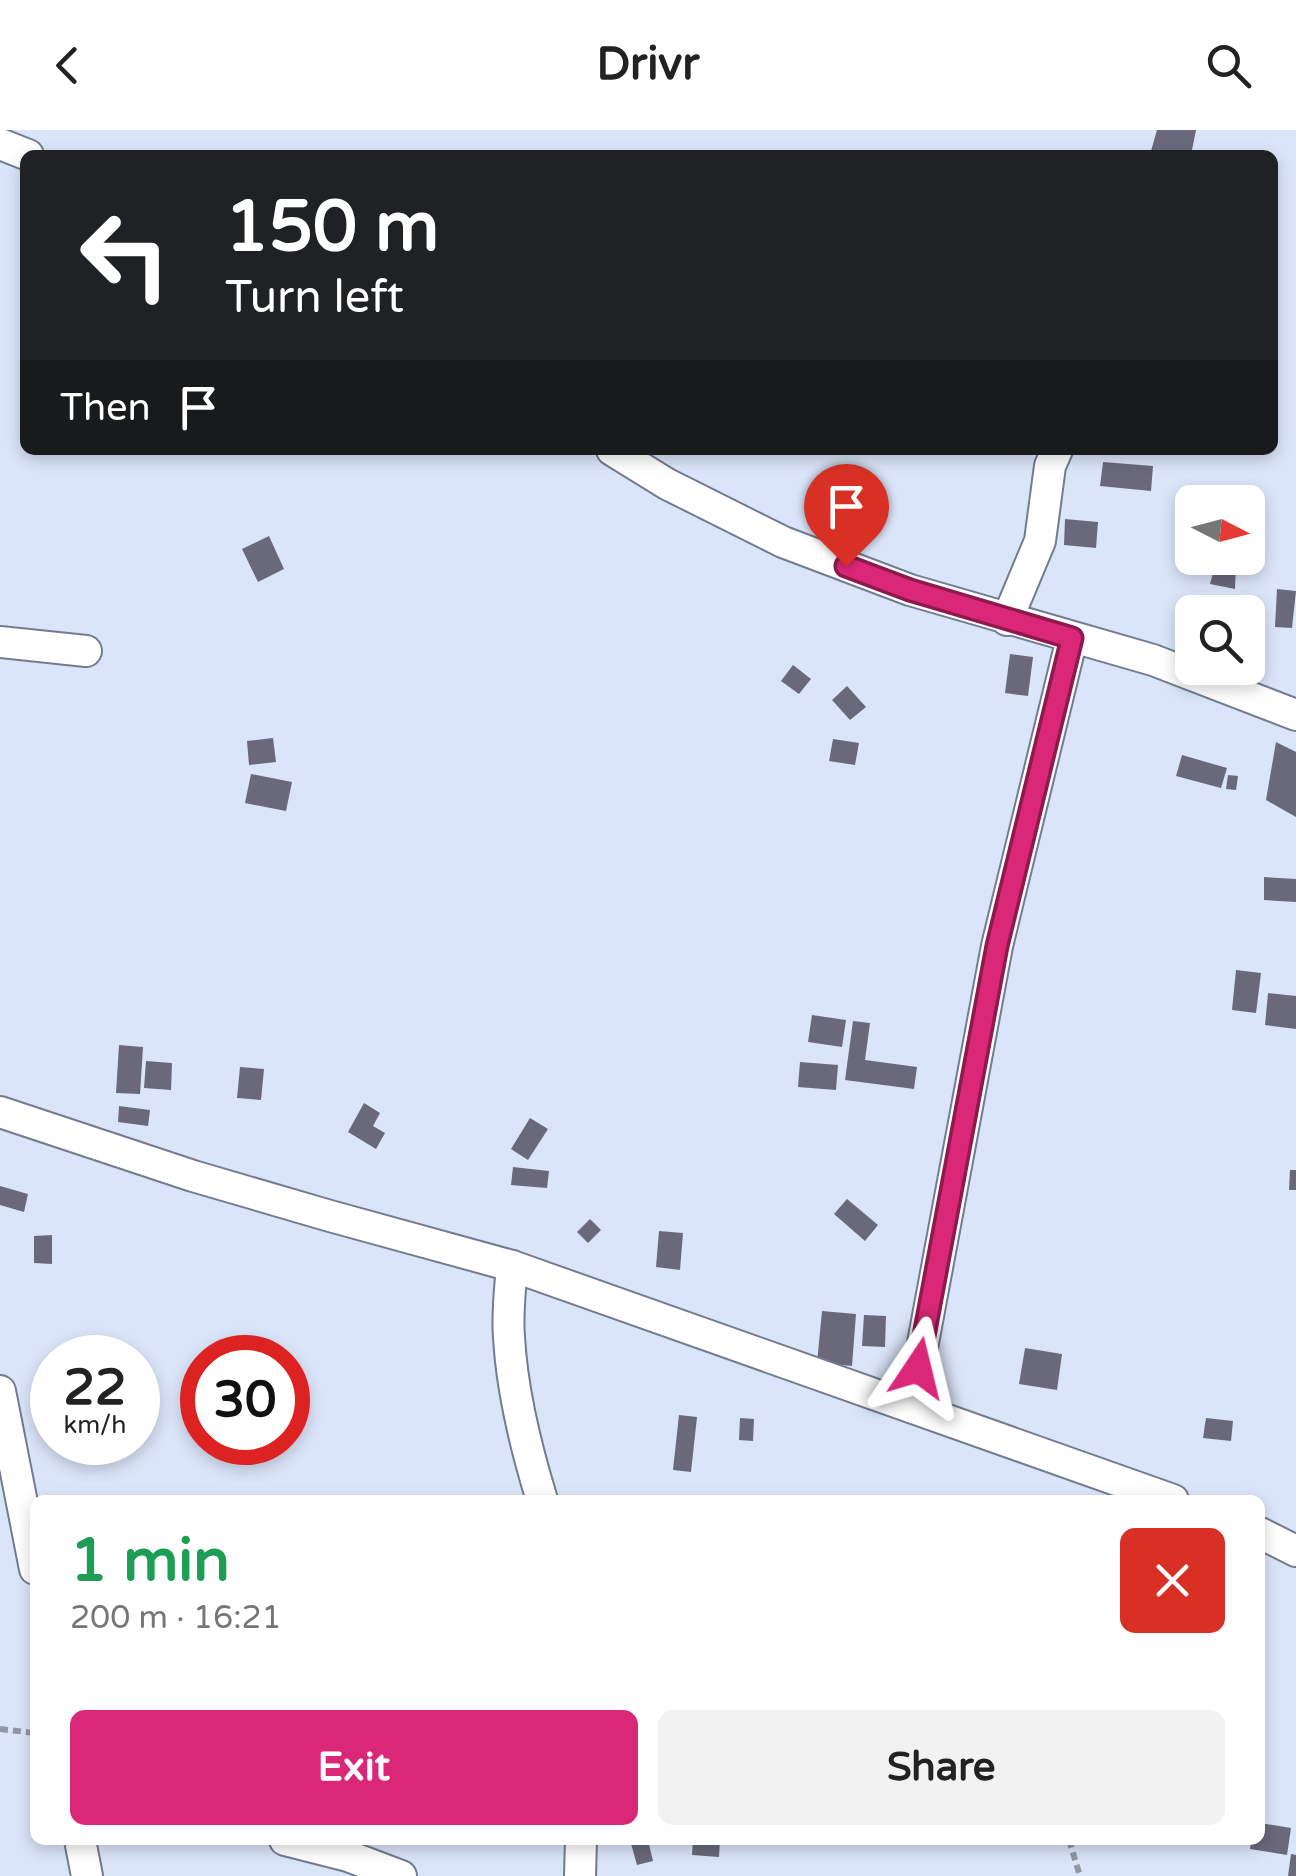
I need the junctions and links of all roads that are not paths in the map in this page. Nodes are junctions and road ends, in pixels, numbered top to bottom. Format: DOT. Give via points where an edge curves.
graph roads {
  1 [pos="620,455"];
  2 [pos="1055,455"];
  3 [pos="1007,620"];
  4 [pos="1072,638"];
  5 [pos="0,642"];
  6 [pos="86,651"];
  7 [pos="1296,715"];
  8 [pos="0,1112"];
  9 [pos="512,1266"];
  10 [pos="0,1391"];
  11 [pos="911,1407"];
  12 [pos="540,1495"];
  13 [pos="1158,1495"];
  14 [pos="1265,1536"];
  15 [pos="30,1544"];
  16 [pos="1296,1551"];
  17 [pos="81,1845"];
  18 [pos="304,1845"];
  19 [pos="581,1845"];
  20 [pos="87,1876"];
  21 [pos="401,1876"];
  22 [pos="580,1876"];
  1 -- 3 [label="street" via="783,542"];
  2 -- 3 [label="street" via="1040,541"];
  3 -- 4 [label="street"];
  4 -- 7 [label="street" via="1153,660"];
  4 -- 11 [label="street" via="997,946"];
  5 -- 6 [label="street"];
  8 -- 9 [label="street" via="210,1181"];
  9 -- 11 [label="street"];
  9 -- 12 [label="street" via="512,1369"];
  10 -- 15 [label="street"];
  11 -- 13 [label="street"];
  14 -- 16 [label="street"];
  17 -- 20 [label="street"];
  18 -- 21 [label="street"];
  19 -- 22 [label="street"];
}
